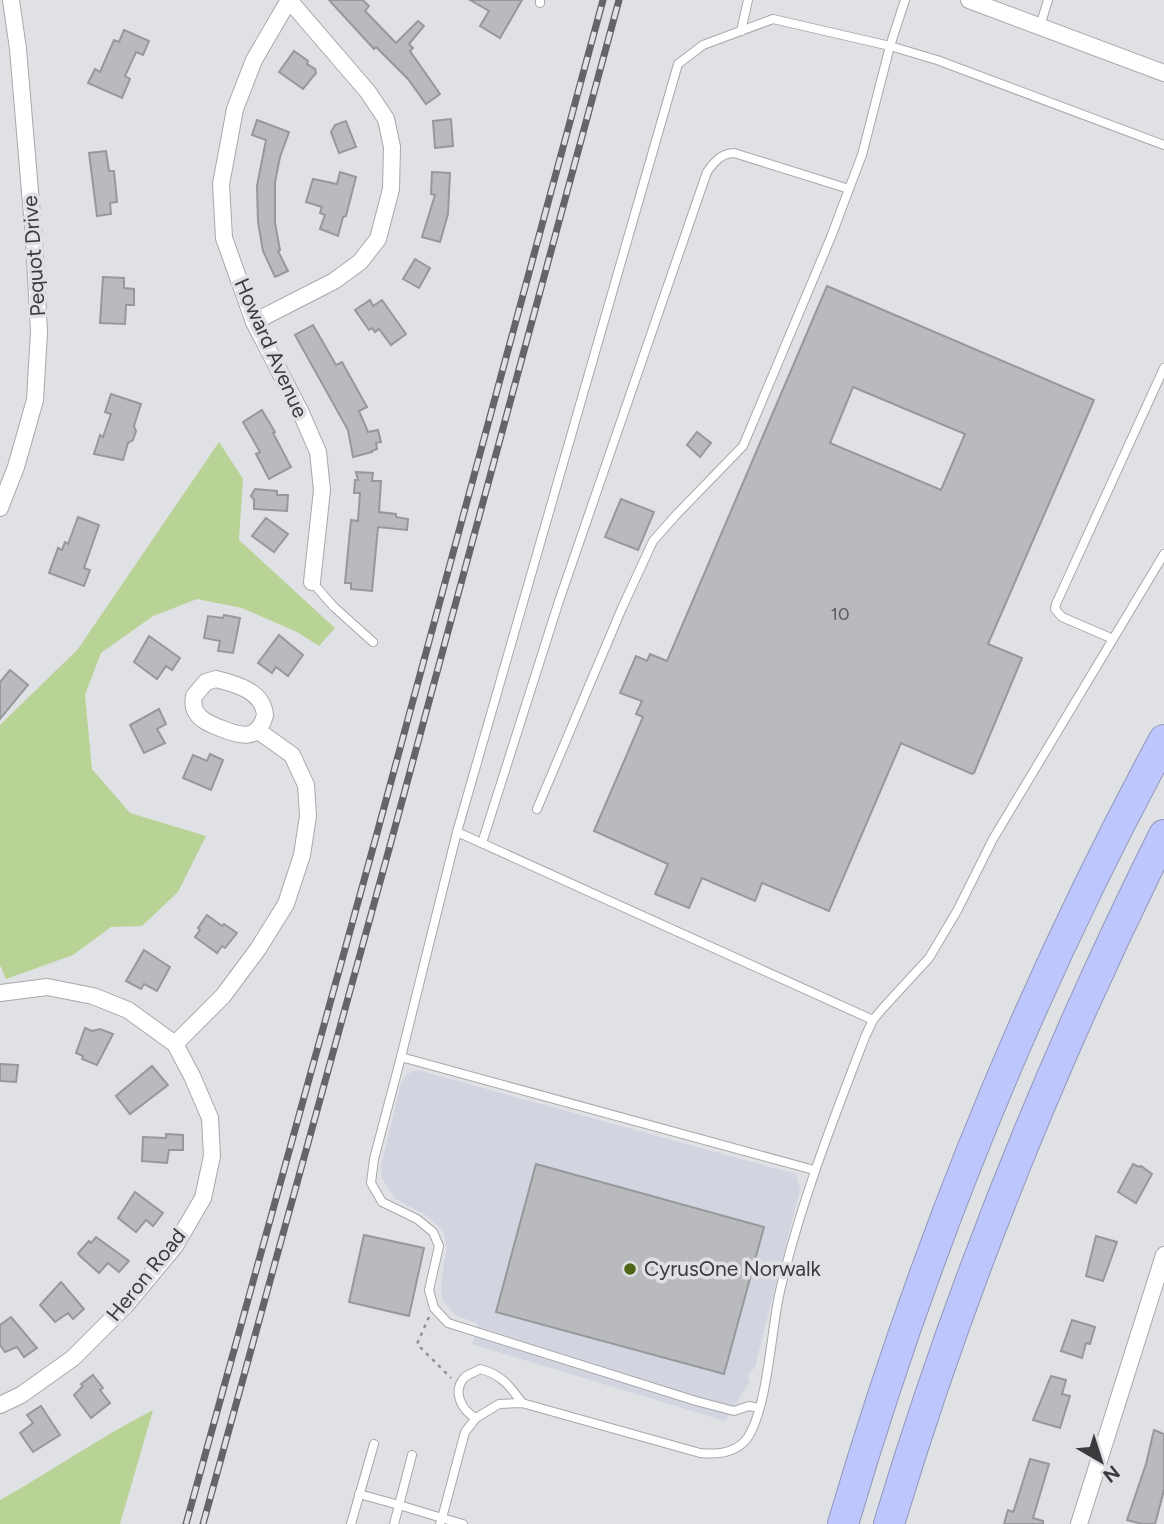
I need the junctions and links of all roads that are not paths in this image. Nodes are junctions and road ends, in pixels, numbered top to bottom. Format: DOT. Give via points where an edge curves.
graph roads {
  1 [pos="12,0"];
  2 [pos="289,0"];
  3 [pos="747,0"];
  4 [pos="905,0"];
  5 [pos="969,0"];
  6 [pos="1048,0"];
  7 [pos="1040,26"];
  8 [pos="741,31"];
  9 [pos="890,46"];
  10 [pos="1164,73"];
  11 [pos="1164,145"];
  12 [pos="849,189"];
  13 [pos="254,322"];
  14 [pos="1164,368"];
  15 [pos="0,508"];
  16 [pos="1164,554"];
  17 [pos="312,582"];
  18 [pos="1113,639"];
  19 [pos="373,642"];
  20 [pos="257,730"];
  21 [pos="1164,740"];
  22 [pos="537,808"];
  23 [pos="457,832"];
  24 [pos="1164,835"];
  25 [pos="482,843"];
  26 [pos="0,993"];
  27 [pos="873,1020"];
  28 [pos="175,1044"];
  29 [pos="401,1057"];
  30 [pos="814,1170"];
  31 [pos="1164,1255"];
  32 [pos="522,1403"];
  33 [pos="0,1405"];
  34 [pos="759,1408"];
  35 [pos="476,1418"];
  36 [pos="374,1444"];
  37 [pos="412,1455"];
  38 [pos="359,1494"];
  39 [pos="399,1505"];
  40 [pos="441,1521"];
  41 [pos="351,1524"];
  42 [pos="394,1524"];
  43 [pos="463,1524"];
  44 [pos="843,1524"];
  45 [pos="889,1524"];
  46 [pos="1079,1524"];
  1 -- 15 [label="street, Pequot Drive" via="39,332 35,400"];
  2 -- 13 [label="street, Howard Avenue" via="254,60 235,109 221,184 224,238"];
  2 -- 13 [label="street" via="386,119 393,147 391,189 378,239 360,261 334,281"];
  3 -- 8 [label="lane"];
  4 -- 9 [label="lane"];
  5 -- 7 [label="street"];
  6 -- 7 [label="lane"];
  7 -- 10 [label="street"];
  8 -- 9 [label="lane" via="773,19"];
  8 -- 23 [label="lane" via="703,45 678,64"];
  9 -- 11 [label="lane"];
  9 -- 12 [label="lane"];
  12 -- 22 [label="lane" via="743,446 653,541"];
  12 -- 25 [label="lane" via="734,153 719,158 707,172 559,601"];
  13 -- 17 [label="street, Howard Avenue" via="318,452 322,490"];
  14 -- 18 [label="lane" via="1055,609 1062,617"];
  16 -- 18 [label="lane"];
  17 -- 19 [label="lane"];
  18 -- 27 [label="lane" via="993,839 929,958"];
  20 -- 20 [label="street" via="265,715 259,697 216,680 200,687 193,702 201,719 238,735"];
  20 -- 28 [label="street" via="292,755 306,785 309,816 302,855 286,904 258,949 223,996"];
  21 -- 44 [label="highway" via="1057,952 972,1149 905,1327"];
  23 -- 25 [label="lane"];
  23 -- 29 [label="lane"];
  24 -- 45 [label="highway" via="1074,1021 1012,1169 938,1368"];
  25 -- 27 [label="lane"];
  26 -- 28 [label="street, Heron Road" via="47,987 93,996 128,1010"];
  27 -- 30 [label="lane"];
  28 -- 33 [label="street, Heron Road" via="210,1118 212,1156 203,1198 175,1246 126,1305 73,1358"];
  29 -- 30 [label="lane"];
  29 -- 34 [label="lane" via="371,1182 382,1202 433,1232 439,1246 429,1290 433,1308 448,1323 696,1401 734,1411"];
  30 -- 34 [label="lane" via="780,1291"];
  31 -- 46 [label="street"];
  32 -- 34 [label="lane" via="709,1454 740,1446 752,1430"];
  32 -- 35 [label="lane" via="499,1404"];
  32 -- 35 [label="lane" via="510,1385 481,1369 465,1377 458,1389 461,1405"];
  35 -- 40 [label="lane" via="465,1432"];
  36 -- 38 [label="lane"];
  37 -- 39 [label="lane"];
  38 -- 39 [label="lane"];
  38 -- 41 [label="lane"];
  39 -- 40 [label="lane"];
  39 -- 42 [label="lane"];
  40 -- 43 [label="lane"];
}
